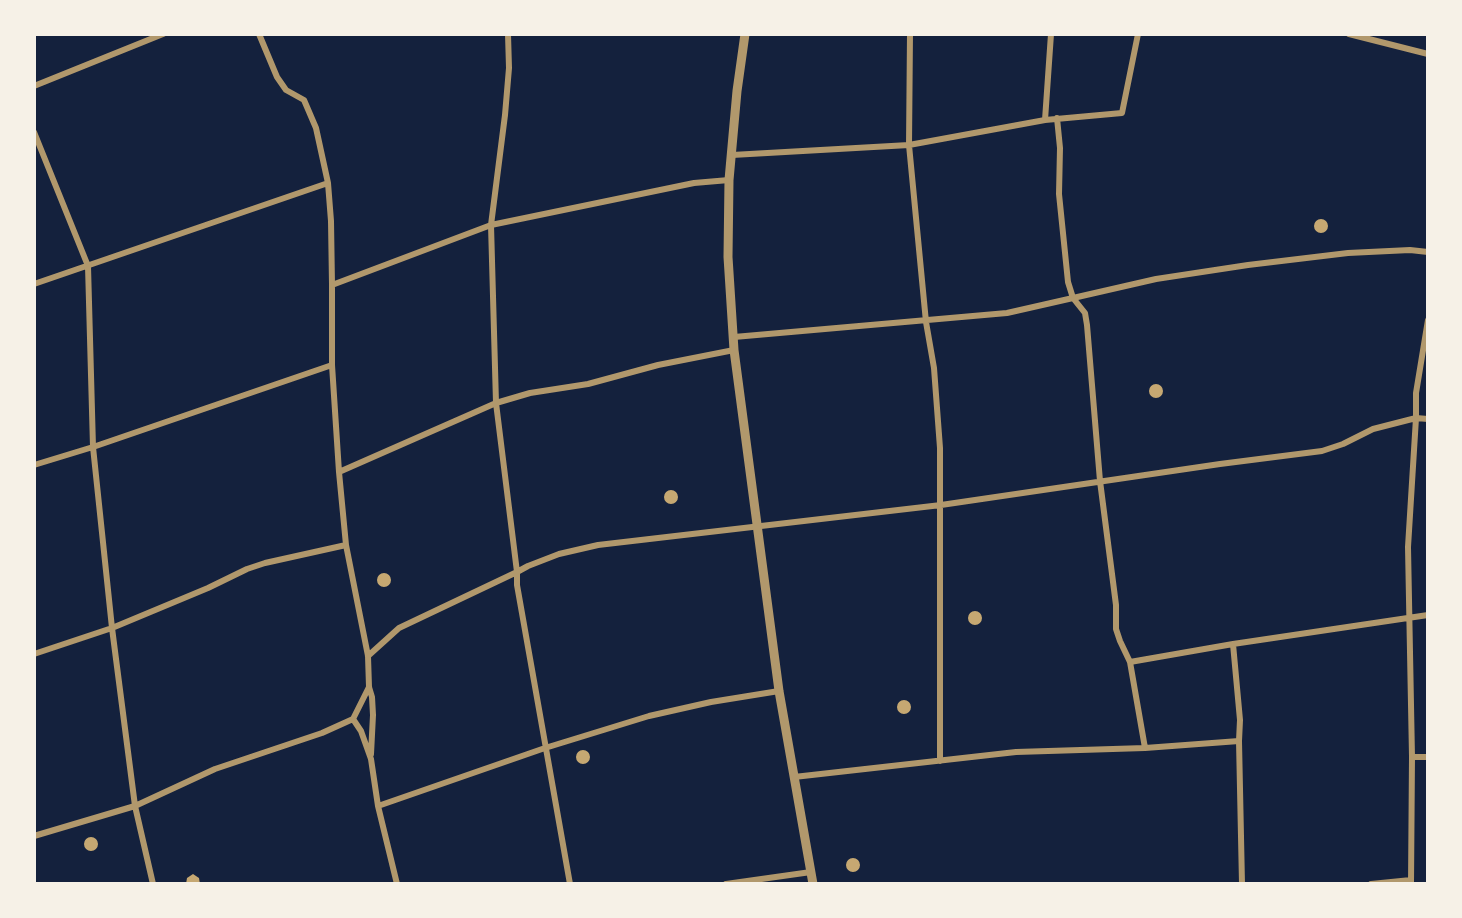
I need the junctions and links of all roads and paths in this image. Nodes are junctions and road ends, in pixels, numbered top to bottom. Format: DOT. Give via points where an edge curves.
graph roads {
  1 [pos="163,34"];
  2 [pos="259,34"];
  3 [pos="508,34"];
  4 [pos="745,34"];
  5 [pos="910,34"];
  6 [pos="1051,34"];
  7 [pos="1137,34"];
  8 [pos="1349,34"];
  9 [pos="1428,54"];
  10 [pos="34,86"];
  11 [pos="1057,118"];
  12 [pos="1045,120"];
  13 [pos="34,132"];
  14 [pos="909,145"];
  15 [pos="732,155"];
  16 [pos="729,180"];
  17 [pos="328,183"];
  18 [pos="491,225"];
  19 [pos="1428,252"];
  20 [pos="88,266"];
  21 [pos="34,284"];
  22 [pos="332,285"];
  23 [pos="1073,298"];
  24 [pos="1428,320"];
  25 [pos="926,322"];
  26 [pos="734,337"];
  27 [pos="735,350"];
  28 [pos="332,365"];
  29 [pos="496,403"];
  30 [pos="1416,418"];
  31 [pos="1428,419"];
  32 [pos="93,447"];
  33 [pos="34,465"];
  34 [pos="339,472"];
  35 [pos="1100,481"];
  36 [pos="940,505"];
  37 [pos="758,526"];
  38 [pos="346,545"];
  39 [pos="517,572"];
  40 [pos="1428,615"];
  41 [pos="1408,619"];
  42 [pos="112,628"];
  43 [pos="1233,644"];
  44 [pos="34,654"];
  45 [pos="368,656"];
  46 [pos="1130,662"];
  47 [pos="369,687"];
  48 [pos="779,691"];
  49 [pos="353,719"];
  50 [pos="1239,741"];
  51 [pos="545,748"];
  52 [pos="1145,748"];
  53 [pos="1412,757"];
  54 [pos="1428,757"];
  55 [pos="371,759"];
  56 [pos="940,761"];
  57 [pos="794,777"];
  58 [pos="135,806"];
  59 [pos="378,806"];
  60 [pos="34,836"];
  61 [pos="812,872"];
  62 [pos="1411,882"];
  63 [pos="153,884"];
  64 [pos="397,884"];
  65 [pos="570,884"];
  66 [pos="726,884"];
  67 [pos="813,884"];
  68 [pos="1242,884"];
  69 [pos="1371,884"];
  1 -- 10 [label="street"];
  2 -- 17 [label="street" via="277,77 286,90 304,100 316,128"];
  3 -- 18 [label="street" via="505,115"];
  4 -- 15 [label="street"];
  5 -- 14 [label="street"];
  6 -- 12 [label="street"];
  7 -- 11 [label="street" via="1122,113"];
  8 -- 9 [label="street"];
  11 -- 12 [label="street"];
  11 -- 23 [label="street" via="1059,194"];
  12 -- 14 [label="street"];
  13 -- 20 [label="street"];
  14 -- 15 [label="street"];
  14 -- 25 [label="street"];
  15 -- 16 [label="street"];
  16 -- 18 [label="street" via="694,183"];
  16 -- 26 [label="street" via="728,256"];
  17 -- 20 [label="street"];
  17 -- 22 [label="street"];
  18 -- 22 [label="street"];
  18 -- 29 [label="street"];
  19 -- 23 [label="street" via="1348,253 1248,265 1156,279"];
  20 -- 21 [label="street"];
  20 -- 32 [label="street"];
  22 -- 28 [label="street"];
  23 -- 25 [label="street" via="1007,313"];
  23 -- 35 [label="street" via="1087,325"];
  24 -- 30 [label="street" via="1416,393"];
  25 -- 26 [label="street"];
  25 -- 36 [label="street" via="938,403"];
  26 -- 27 [label="street"];
  27 -- 29 [label="street"];
  27 -- 37 [label="street"];
  28 -- 32 [label="street"];
  28 -- 34 [label="street"];
  29 -- 34 [label="street"];
  29 -- 39 [label="street"];
  30 -- 31 [label="street"];
  30 -- 35 [label="street" via="1373,429 1322,451"];
  30 -- 41 [label="street"];
  32 -- 33 [label="street"];
  32 -- 42 [label="street"];
  34 -- 38 [label="street"];
  35 -- 36 [label="street"];
  35 -- 46 [label="street" via="1116,629"];
  36 -- 37 [label="street"];
  36 -- 56 [label="street"];
  37 -- 39 [label="street" via="598,545 559,554"];
  37 -- 48 [label="street"];
  38 -- 42 [label="street" via="247,569"];
  38 -- 45 [label="street"];
  39 -- 45 [label="street" via="399,628"];
  39 -- 51 [label="street"];
  40 -- 41 [label="street"];
  41 -- 43 [label="street"];
  41 -- 53 [label="street"];
  42 -- 44 [label="street"];
  42 -- 58 [label="street"];
  43 -- 46 [label="street"];
  43 -- 50 [label="street"];
  45 -- 47 [label="street"];
  46 -- 52 [label="street"];
  47 -- 49 [label="street"];
  47 -- 55 [label="street" via="374,714"];
  48 -- 51 [label="street" via="649,716"];
  48 -- 57 [label="street"];
  49 -- 55 [label="street"];
  49 -- 58 [label="street" via="215,769"];
  50 -- 52 [label="street"];
  50 -- 68 [label="street"];
  51 -- 59 [label="street"];
  51 -- 65 [label="street"];
  52 -- 56 [label="street" via="1016,752"];
  53 -- 54 [label="street"];
  53 -- 62 [label="street"];
  55 -- 59 [label="street"];
  56 -- 57 [label="street"];
  57 -- 61 [label="street"];
  58 -- 60 [label="street"];
  58 -- 63 [label="street"];
  59 -- 64 [label="street"];
  61 -- 66 [label="street"];
  61 -- 67 [label="street"];
  62 -- 69 [label="street"];
}
